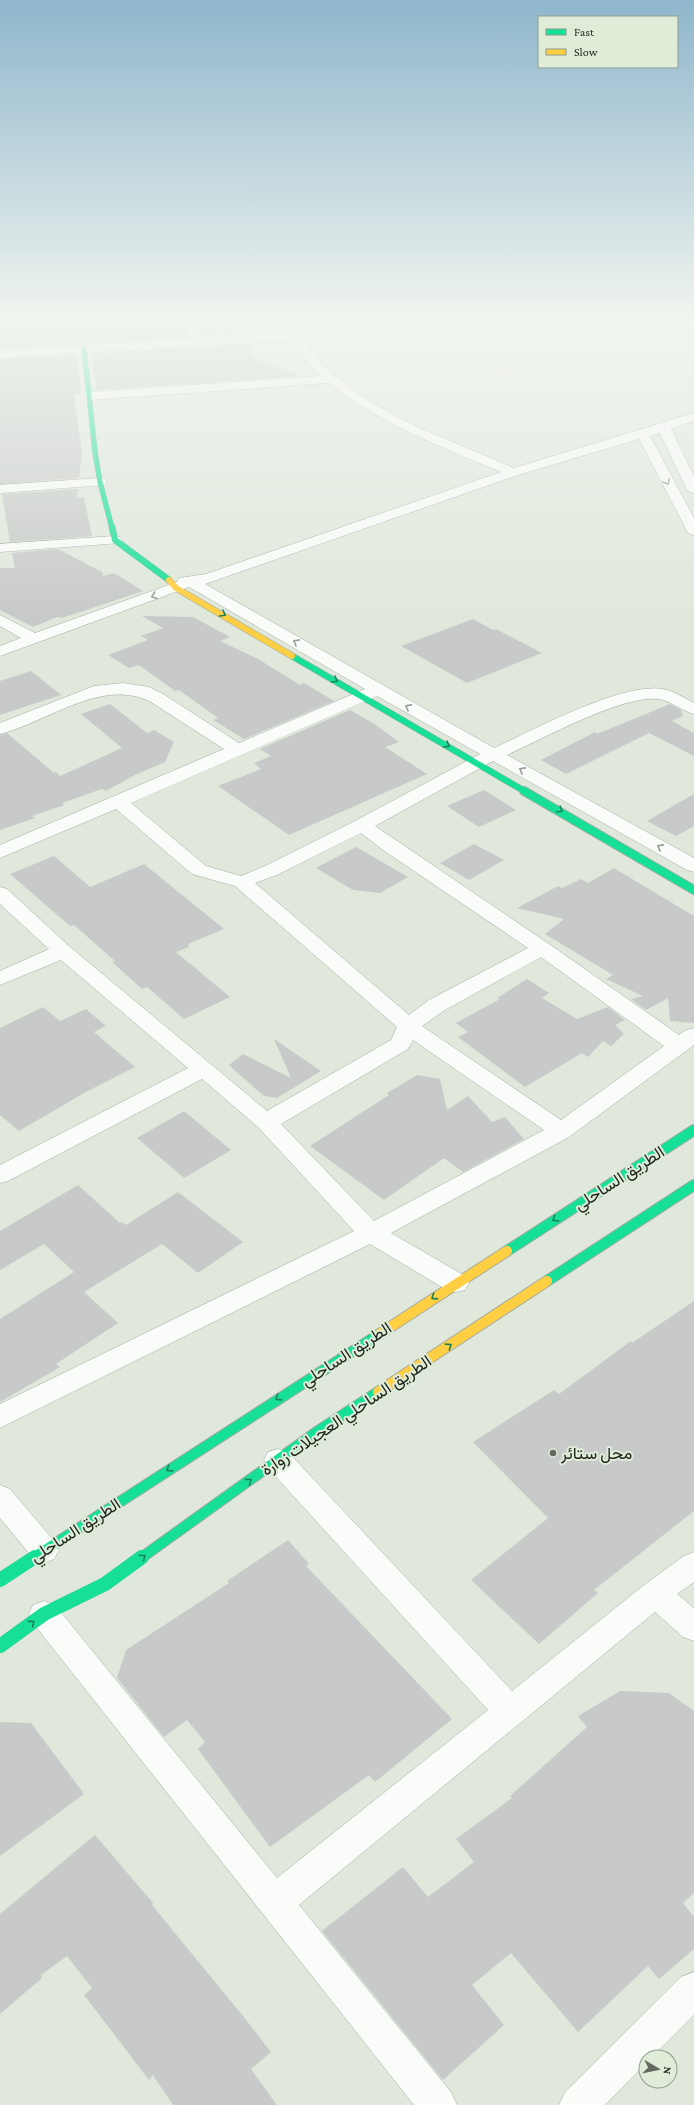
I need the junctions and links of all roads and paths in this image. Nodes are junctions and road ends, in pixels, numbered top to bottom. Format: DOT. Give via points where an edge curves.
graph roads {
  1 [pos="92,418"];
  2 [pos="393,418"];
  3 [pos="691,418"];
  4 [pos="664,428"];
  5 [pos="644,434"];
  6 [pos="513,472"];
  7 [pos="100,482"];
  8 [pos="0,489"];
  9 [pos="694,490"];
  10 [pos="694,531"];
  11 [pos="115,540"];
  12 [pos="0,548"];
  13 [pos="190,585"];
  14 [pos="0,620"];
  15 [pos="34,639"];
  16 [pos="0,651"];
  17 [pos="0,665"];
  18 [pos="370,693"];
  19 [pos="694,709"];
  20 [pos="0,729"];
  21 [pos="236,750"];
  22 [pos="495,755"];
  23 [pos="477,762"];
  24 [pos="555,788"];
  25 [pos="536,797"];
  26 [pos="118,801"];
  27 [pos="362,825"];
  28 [pos="0,852"];
  29 [pos="694,866"];
  30 [pos="242,882"];
  31 [pos="694,890"];
  32 [pos="0,893"];
  33 [pos="542,948"];
  34 [pos="63,950"];
  35 [pos="0,979"];
  36 [pos="408,1026"];
  37 [pos="686,1040"];
  38 [pos="202,1070"];
  39 [pos="266,1122"];
  40 [pos="694,1130"];
  41 [pos="561,1131"];
  42 [pos="0,1175"];
  43 [pos="694,1185"];
  44 [pos="371,1233"];
  45 [pos="456,1283"];
  46 [pos="0,1417"];
  47 [pos="278,1460"];
  48 [pos="0,1496"];
  49 [pos="44,1550"];
  50 [pos="694,1565"];
  51 [pos="0,1580"];
  52 [pos="654,1594"];
  53 [pos="44,1614"];
  54 [pos="694,1627"];
  55 [pos="0,1646"];
  56 [pos="510,1711"];
  57 [pos="275,1902"];
  58 [pos="694,1990"];
  59 [pos="438,2105"];
  60 [pos="578,2105"];
  1 -- 7 [label="main road"];
  2 -- 6 [label="street"];
  3 -- 4 [label="street"];
  4 -- 5 [label="street"];
  4 -- 9 [label="street"];
  5 -- 6 [label="street"];
  5 -- 10 [label="street, one-way"];
  6 -- 13 [label="street"];
  7 -- 8 [label="street"];
  7 -- 11 [label="main road"];
  11 -- 12 [label="street"];
  11 -- 13 [label="main road"];
  13 -- 15 [label="street, one-way"];
  13 -- 17 [label="street"];
  13 -- 18 [label="street"];
  14 -- 15 [label="street"];
  15 -- 16 [label="street"];
  18 -- 21 [label="street"];
  22 -- 18 [label="street, one-way"];
  18 -- 23 [label="main road, one-way"];
  19 -- 22 [label="street" via="673,697 641,694 609,703"];
  20 -- 21 [label="street" via="100,690 123,688 143,691 157,698"];
  21 -- 26 [label="street"];
  22 -- 23 [label="street"];
  24 -- 22 [label="street, one-way"];
  23 -- 25 [label="main road"];
  23 -- 27 [label="street"];
  24 -- 25 [label="street"];
  29 -- 24 [label="street, one-way"];
  25 -- 31 [label="main road, one-way"];
  26 -- 28 [label="street"];
  26 -- 30 [label="street" via="199,870"];
  27 -- 30 [label="street" via="272,870"];
  27 -- 33 [label="street"];
  30 -- 36 [label="street"];
  32 -- 34 [label="street"];
  33 -- 36 [label="street" via="437,1005"];
  33 -- 37 [label="street"];
  34 -- 35 [label="street"];
  34 -- 38 [label="street"];
  36 -- 39 [label="street" via="400,1044"];
  36 -- 41 [label="street"];
  37 -- 41 [label="street"];
  38 -- 39 [label="street"];
  38 -- 42 [label="street"];
  39 -- 44 [label="street"];
  40 -- 45 [label="main road, الطريق الساحلي, one-way"];
  41 -- 44 [label="street"];
  47 -- 43 [label="main road, الطريق الساحلي العجيلات زوارة, one-way"];
  44 -- 45 [label="street"];
  44 -- 46 [label="street"];
  45 -- 49 [label="main road, الطريق الساحلي, one-way"];
  53 -- 47 [label="main road, الطريق الساحلي العجيلات زوارة, one-way" via="105,1584"];
  47 -- 56 [label="street"];
  48 -- 49 [label="street"];
  49 -- 51 [label="main road, الطريق الساحلي"];
  50 -- 52 [label="street"];
  52 -- 54 [label="street"];
  52 -- 56 [label="street"];
  55 -- 53 [label="main road, الطريق الساحلي العجيلات زوارة, one-way"];
  53 -- 57 [label="street"];
  56 -- 57 [label="street"];
  57 -- 59 [label="street"];
  58 -- 60 [label="street"];
}
